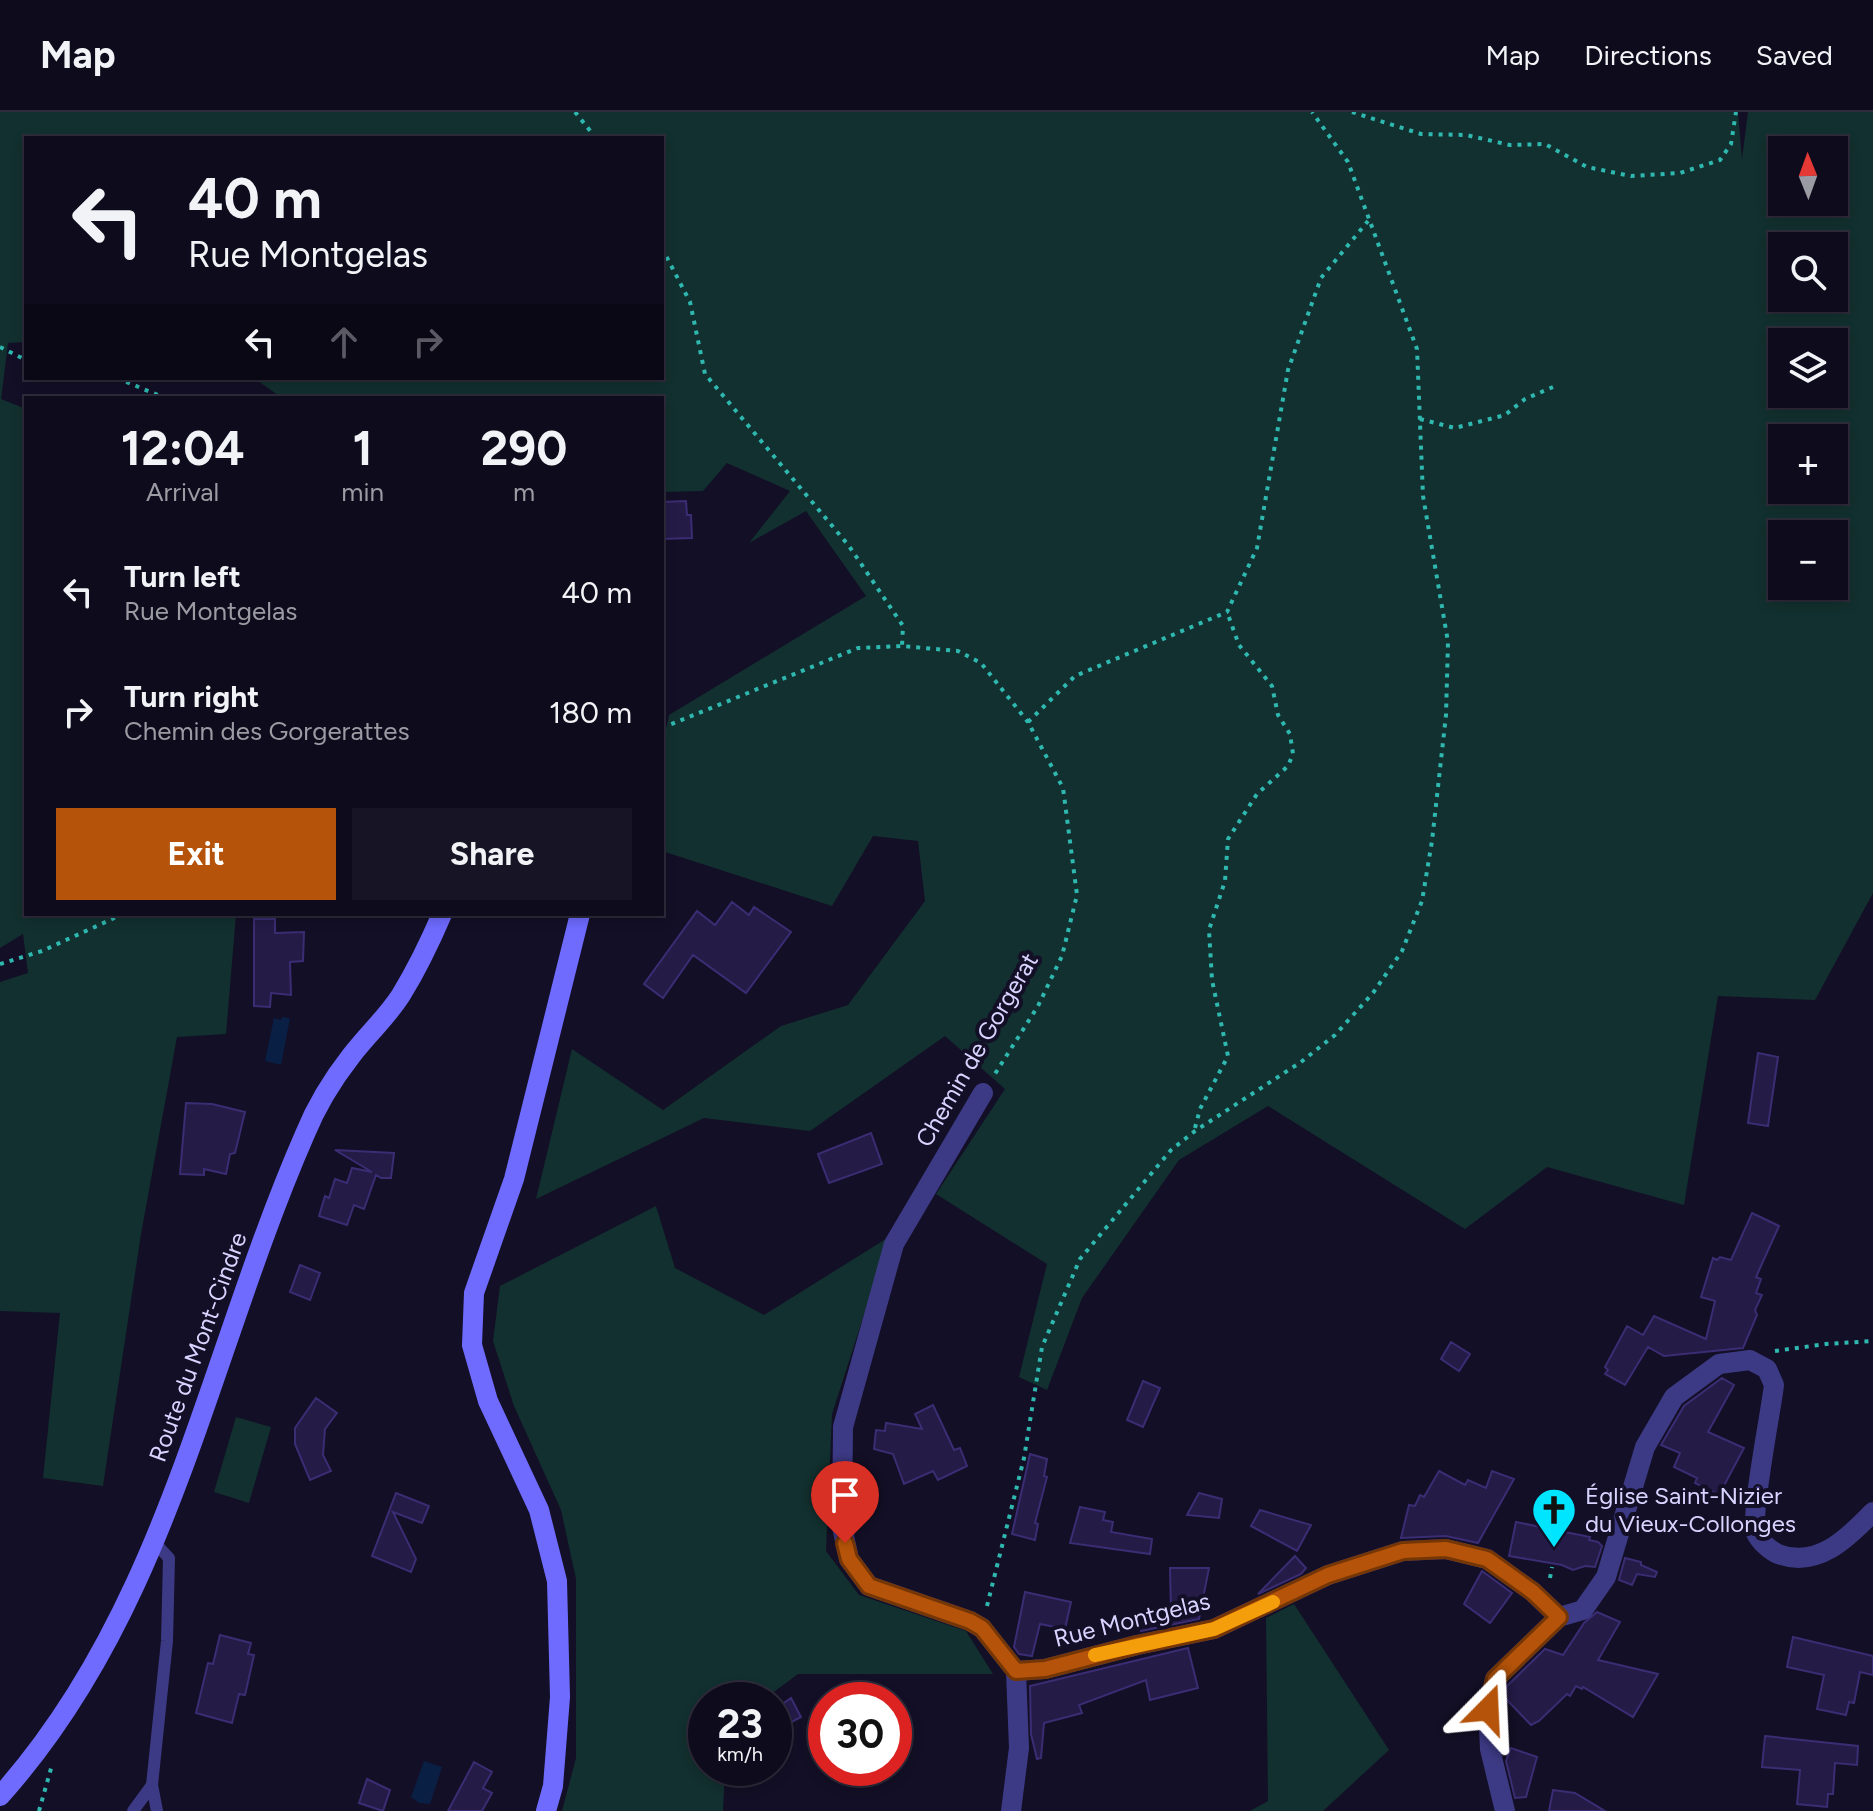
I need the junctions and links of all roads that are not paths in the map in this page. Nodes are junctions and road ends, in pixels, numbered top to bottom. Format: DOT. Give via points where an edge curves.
graph roads {
  1 [pos="441,916"];
  2 [pos="580,916"];
  3 [pos="983,1093"];
  4 [pos="1873,1512"];
  5 [pos="154,1542"];
  6 [pos="1559,1617"];
  7 [pos="1016,1671"];
  8 [pos="152,1785"];
  9 [pos="0,1796"];
  10 [pos="133,1811"];
  11 [pos="157,1811"];
  12 [pos="546,1811"];
  13 [pos="1011,1811"];
  14 [pos="1505,1811"];
  1 -- 5 [label="street, Route du Mont-Cindre" via="399,998 350,1057 305,1132"];
  2 -- 12 [label="street" via="514,1179 474,1293 472,1345 488,1401 539,1510 557,1581 560,1697"];
  3 -- 7 [label="street, Chemin de Gorgerat" via="894,1244 843,1427 842,1527 849,1559 869,1586 970,1621 982,1628"];
  4 -- 6 [label="street" via="1849,1537 1821,1554 1794,1560 1772,1551 1756,1533 1756,1508 1774,1385 1767,1369 1750,1360 1719,1364 1674,1397 1645,1447 1606,1577 1583,1610"];
  5 -- 8 [label="lane" via="169,1558 167,1641"];
  5 -- 9 [label="street, Route du Mont-Cindre" via="136,1587 68,1709"];
  6 -- 7 [label="street, Rue Montgelas" via="1487,1559 1446,1549 1403,1551 1328,1575 1214,1629 1045,1669"];
  6 -- 14 [label="street" via="1495,1679 1488,1709 1490,1749"];
  7 -- 13 [label="street" via="1019,1748"];
  8 -- 10 [label="lane"];
  8 -- 11 [label="lane"];
}
